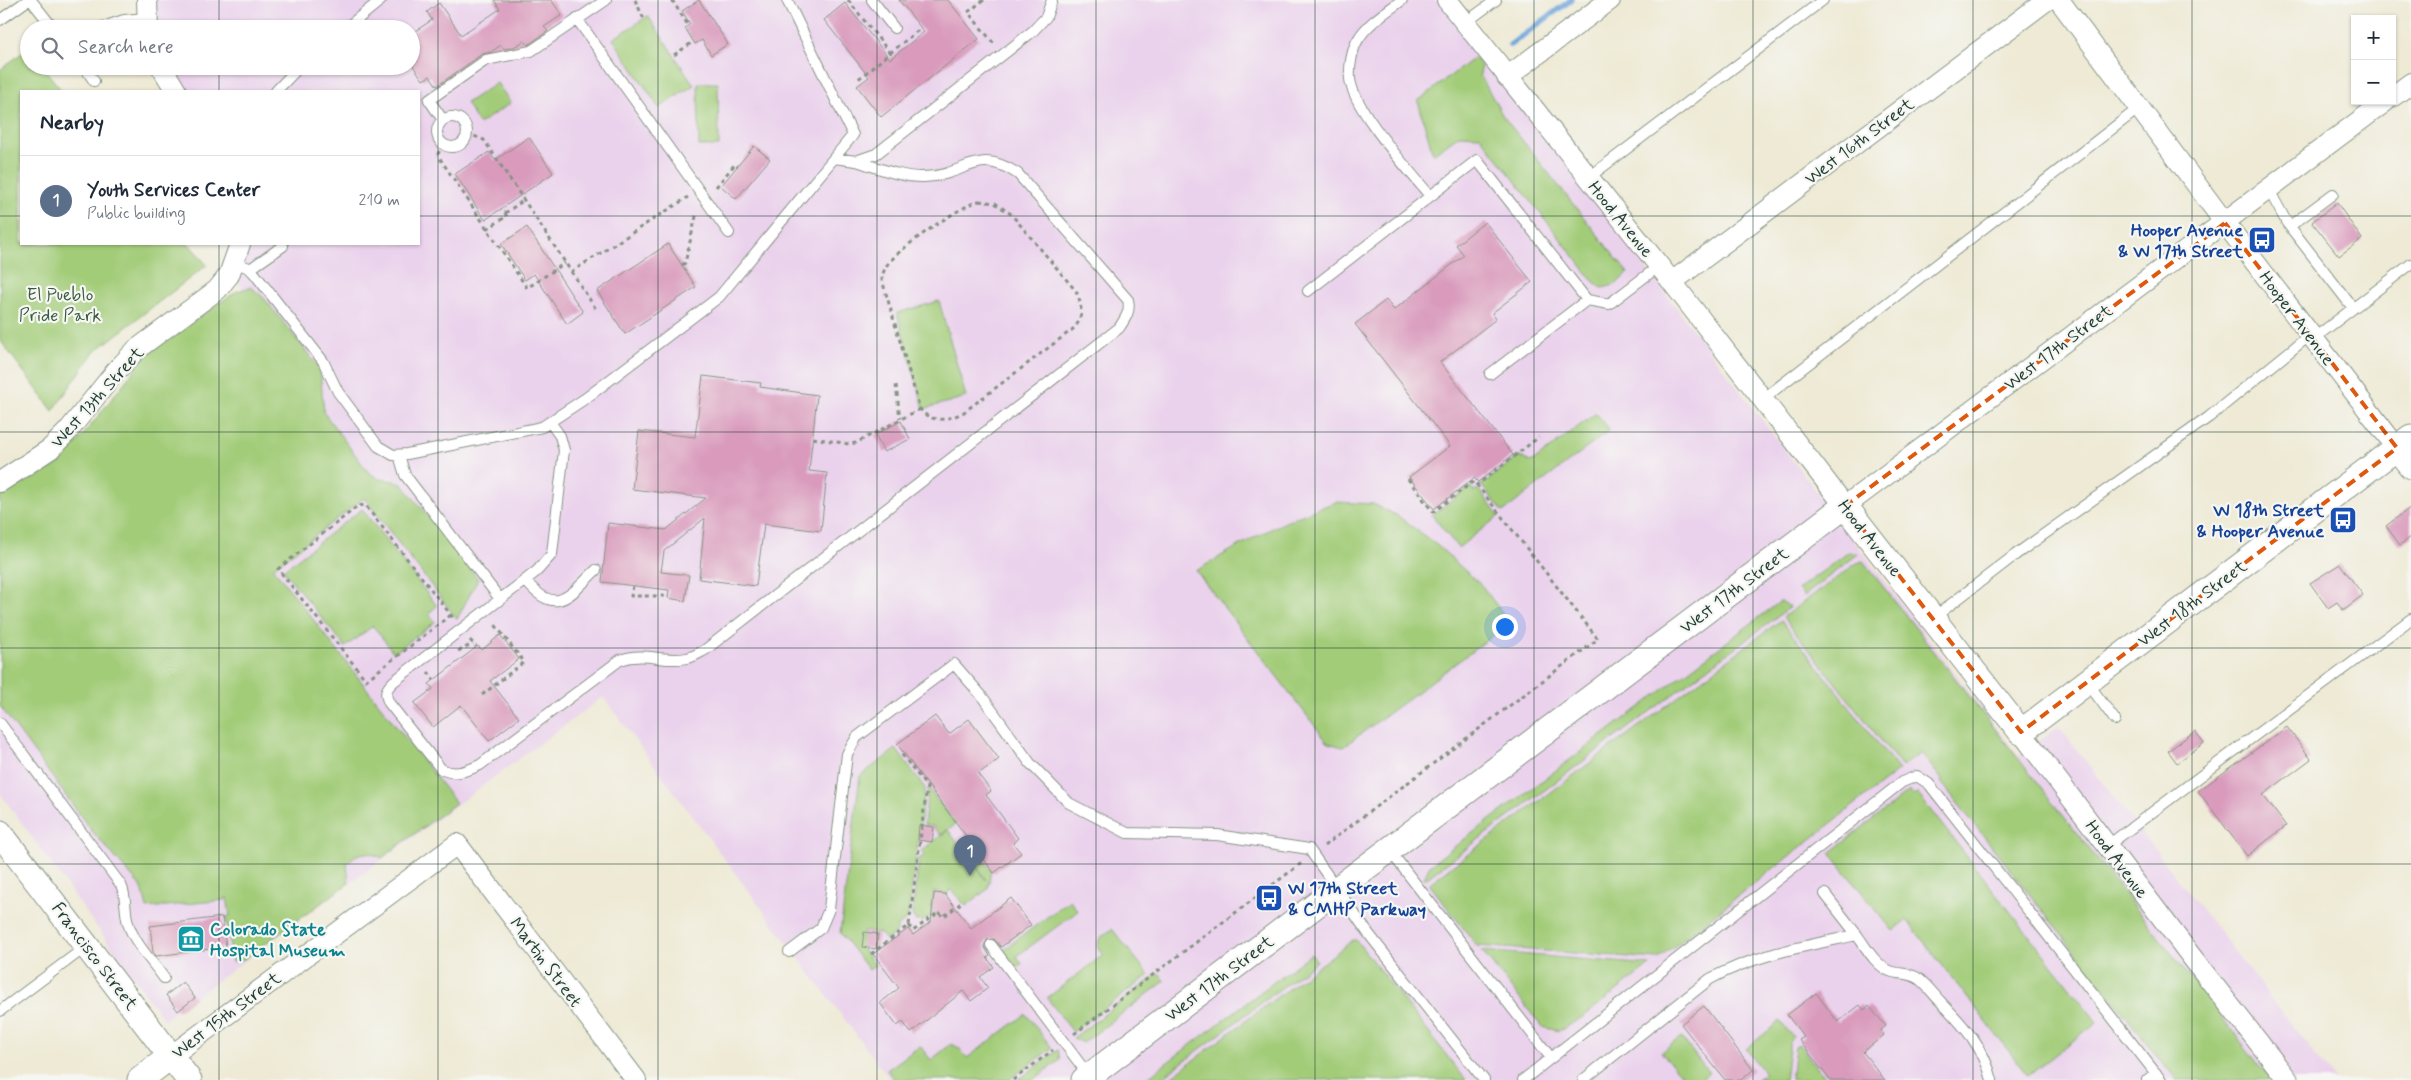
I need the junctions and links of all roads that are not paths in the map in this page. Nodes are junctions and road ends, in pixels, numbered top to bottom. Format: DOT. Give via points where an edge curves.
graph roads {
  1 [pos="29,0"];
  2 [pos="381,0"];
  3 [pos="606,0"];
  4 [pos="787,0"];
  5 [pos="872,0"];
  6 [pos="1052,0"];
  7 [pos="1402,0"];
  8 [pos="1447,0"];
  9 [pos="1496,0"];
  10 [pos="1610,0"];
  11 [pos="1823,0"];
  12 [pos="2046,0"];
  13 [pos="2059,0"];
  14 [pos="147,16"];
  15 [pos="0,20"];
  16 [pos="46,20"];
  17 [pos="124,20"];
  18 [pos="356,20"];
  19 [pos="577,20"];
  20 [pos="1465,23"];
  21 [pos="894,28"];
  22 [pos="90,75"];
  23 [pos="166,75"];
  24 [pos="291,75"];
  25 [pos="1507,77"];
  26 [pos="94,81"];
  27 [pos="2411,83"];
  28 [pos="175,90"];
  29 [pos="277,90"];
  30 [pos="2396,94"];
  31 [pos="2381,105"];
  32 [pos="2139,108"];
  33 [pos="443,120"];
  34 [pos="834,158"];
  35 [pos="856,161"];
  36 [pos="1588,178"];
  37 [pos="2269,190"];
  38 [pos="2333,194"];
  39 [pos="1430,196"];
  40 [pos="2225,223"];
  41 [pos="2290,226"];
  42 [pos="729,233"];
  43 [pos="283,246"];
  44 [pos="242,258"];
  45 [pos="2411,264"];
  46 [pos="1659,266"];
  47 [pos="1672,282"];
  48 [pos="1308,291"];
  49 [pos="1587,300"];
  50 [pos="2353,308"];
  51 [pos="2311,337"];
  52 [pos="1490,374"];
  53 [pos="1763,399"];
  54 [pos="550,422"];
  55 [pos="2406,450"];
  56 [pos="399,455"];
  57 [pos="0,482"];
  58 [pos="1845,506"];
  59 [pos="596,570"];
  60 [pos="525,580"];
  61 [pos="500,599"];
  62 [pos="1932,618"];
  63 [pos="2411,619"];
  64 [pos="2087,682"];
  65 [pos="2116,720"];
  66 [pos="0,723"];
  67 [pos="2021,732"];
  68 [pos="0,833"];
  69 [pos="457,844"];
  70 [pos="2107,846"];
  71 [pos="1389,850"];
  72 [pos="1337,889"];
  73 [pos="1825,894"];
  74 [pos="1857,935"];
  75 [pos="991,945"];
  76 [pos="87,946"];
  77 [pos="790,952"];
  78 [pos="164,978"];
  79 [pos="0,1011"];
  80 [pos="171,1056"];
  81 [pos="1551,1058"];
  82 [pos="626,1076"];
  83 [pos="2159,1077"];
  84 [pos="1086,1078"];
  85 [pos="140,1080"];
  86 [pos="189,1080"];
  87 [pos="1484,1080"];
  88 [pos="1523,1080"];
  89 [pos="1583,1080"];
  90 [pos="1992,1080"];
  91 [pos="2147,1080"];
  92 [pos="2288,1080"];
  1 -- 15 [label="lane"];
  1 -- 16 [label="lane"];
  2 -- 18 [label="lane"];
  3 -- 19 [label="lane"];
  4 -- 34 [label="lane" via="853,135"];
  5 -- 21 [label="lane"];
  6 -- 35 [label="lane" via="1046,17 1033,31 876,154"];
  7 -- 39 [label="lane" via="1371,24 1358,39 1350,80 1362,109"];
  8 -- 20 [label="street, Hood Avenue"];
  9 -- 20 [label="lane"];
  10 -- 25 [label="street"];
  11 -- 36 [label="lane"];
  12 -- 47 [label="street, West 16th Street"];
  13 -- 32 [label="street, Hooper Avenue"];
  14 -- 17 [label="lane"];
  19 -- 33 [label="lane" via="531,51 486,60 429,100"];
  19 -- 42 [label="lane"];
  20 -- 25 [label="street, Hood Avenue"];
  22 -- 26 [label="lane"];
  23 -- 28 [label="street"];
  24 -- 29 [label="lane"];
  25 -- 36 [label="street, Hood Avenue"];
  27 -- 30 [label="street"];
  31 -- 37 [label="street, West 17th Street"];
  32 -- 40 [label="street, Hooper Avenue"];
  32 -- 53 [label="lane"];
  33 -- 33 [label="lane" via="437,132 443,144 457,146 464,141 466,125 452,117"];
  34 -- 35 [label="lane"];
  34 -- 54 [label="lane" via="719,297"];
  35 -- 61 [label="lane" via="921,177 941,176 978,162 1003,164 1018,174 1128,300 1127,316 1119,328 705,650 687,658 645,655 620,660 480,765 456,773 441,769 386,697 386,689"];
  36 -- 46 [label="street, Hood Avenue"];
  37 -- 40 [label="street, West 17th Street"];
  37 -- 41 [label="lane"];
  38 -- 41 [label="lane"];
  39 -- 48 [label="lane"];
  39 -- 49 [label="lane" via="1477,160"];
  40 -- 51 [label="street, Hooper Avenue"];
  40 -- 58 [label="street, West 17th Street"];
  41 -- 50 [label="lane"];
  43 -- 44 [label="lane"];
  44 -- 56 [label="lane" via="323,361 338,392 378,446"];
  44 -- 57 [label="street, West 13th Street" via="217,290 137,350 50,450"];
  45 -- 50 [label="lane"];
  46 -- 47 [label="street, Hood Avenue"];
  46 -- 49 [label="lane" via="1609,304"];
  47 -- 53 [label="street, Hood Avenue"];
  49 -- 52 [label="lane"];
  50 -- 51 [label="lane"];
  51 -- 55 [label="street, Hooper Avenue"];
  51 -- 62 [label="lane" via="2209,416"];
  53 -- 58 [label="street, Hood Avenue"];
  54 -- 56 [label="lane" via="542,427"];
  54 -- 60 [label="lane" via="560,436 564,450 554,544 544,565"];
  55 -- 64 [label="street, West 18th Street"];
  56 -- 61 [label="lane" via="405,475"];
  58 -- 62 [label="street, Hood Avenue"];
  58 -- 71 [label="street, West 17th Street"];
  59 -- 60 [label="lane" via="570,595 554,601 545,600"];
  60 -- 61 [label="lane"];
  62 -- 67 [label="street, Hood Avenue"];
  63 -- 70 [label="lane"];
  64 -- 65 [label="lane"];
  64 -- 67 [label="street, West 18th Street"];
  66 -- 78 [label="lane" via="121,884 130,929"];
  67 -- 70 [label="street, Hood Avenue"];
  68 -- 76 [label="street, Francisco Street"];
  69 -- 80 [label="street, West 15th Street"];
  69 -- 82 [label="street, Martin Street"];
  70 -- 92 [label="street, Hood Avenue"];
  71 -- 72 [label="street, West 17th Street"];
  71 -- 81 [label="lane"];
  72 -- 77 [label="lane" via="1309,849 1217,835 1126,833 1069,803 1030,763 981,695 954,664 857,737 851,745 847,754 828,914 821,928"];
  72 -- 84 [label="street, West 17th Street"];
  72 -- 87 [label="lane"];
  73 -- 74 [label="lane"];
  74 -- 89 [label="lane" via="1761,956 1728,969 1710,979"];
  74 -- 90 [label="lane" via="1880,965 1888,971 1908,973 1919,979 1965,1028 1979,1046"];
  75 -- 84 [label="lane"];
  76 -- 79 [label="lane"];
  76 -- 80 [label="street, Francisco Street"];
  80 -- 85 [label="street, West 15th Street"];
  80 -- 86 [label="street, Francisco Street"];
  81 -- 83 [label="lane" via="1902,782 1918,776 1929,784"];
  81 -- 88 [label="lane"];
  83 -- 91 [label="lane"];
}
